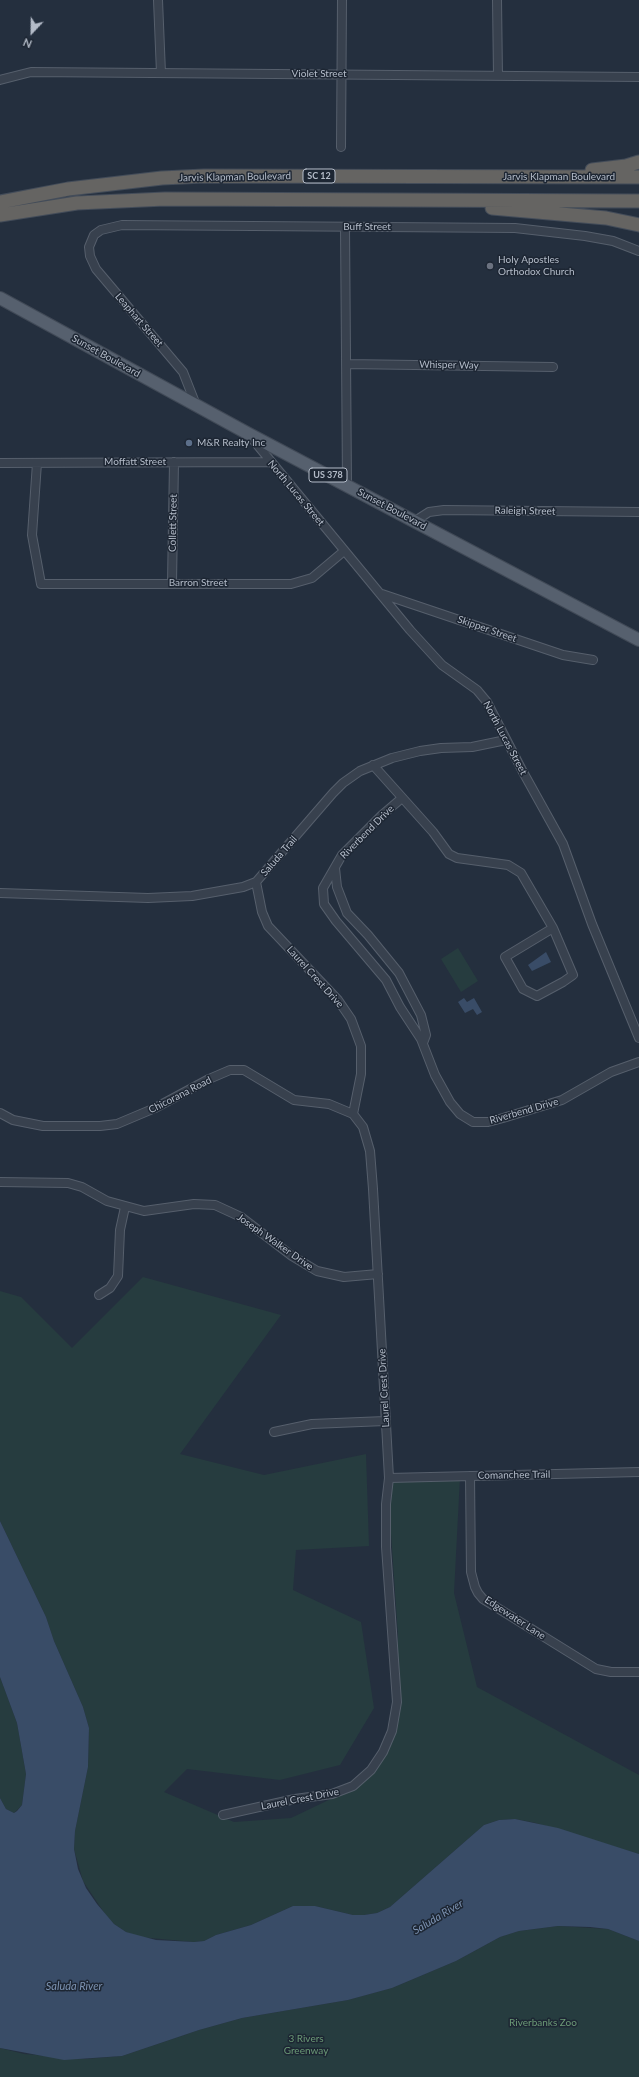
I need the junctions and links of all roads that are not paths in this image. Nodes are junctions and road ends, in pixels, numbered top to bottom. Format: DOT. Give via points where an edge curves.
graph roads {
  1 [pos="158,0"];
  2 [pos="342,0"];
  3 [pos="497,0"];
  4 [pos="161,73"];
  5 [pos="341,74"];
  6 [pos="498,76"];
  7 [pos="639,77"];
  8 [pos="0,80"];
  9 [pos="341,147"];
  10 [pos="639,162"];
  11 [pos="528,176"];
  12 [pos="639,177"];
  13 [pos="412,201"];
  14 [pos="639,201"];
  15 [pos="0,202"];
  16 [pos="0,215"];
  17 [pos="639,225"];
  18 [pos="345,227"];
  19 [pos="94,235"];
  20 [pos="639,251"];
  21 [pos="0,298"];
  22 [pos="0,302"];
  23 [pos="19,308"];
  24 [pos="346,364"];
  25 [pos="553,366"];
  26 [pos="196,405"];
  27 [pos="247,432"];
  28 [pos="174,462"];
  29 [pos="270,462"];
  30 [pos="0,463"];
  31 [pos="37,463"];
  32 [pos="347,486"];
  33 [pos="639,512"];
  34 [pos="415,521"];
  35 [pos="344,551"];
  36 [pos="172,583"];
  37 [pos="381,594"];
  38 [pos="639,640"];
  39 [pos="593,660"];
  40 [pos="506,740"];
  41 [pos="373,765"];
  42 [pos="402,798"];
  43 [pos="335,868"];
  44 [pos="256,882"];
  45 [pos="0,893"];
  46 [pos="553,928"];
  47 [pos="636,1021"];
  48 [pos="639,1038"];
  49 [pos="423,1043"];
  50 [pos="639,1062"];
  51 [pos="0,1113"];
  52 [pos="353,1114"];
  53 [pos="0,1182"];
  54 [pos="125,1207"];
  55 [pos="378,1274"];
  56 [pos="100,1295"];
  57 [pos="386,1421"];
  58 [pos="274,1432"];
  59 [pos="639,1472"];
  60 [pos="470,1476"];
  61 [pos="389,1478"];
  62 [pos="639,1672"];
  63 [pos="223,1815"];
  1 -- 4 [label="street"];
  2 -- 5 [label="street"];
  3 -- 6 [label="street"];
  4 -- 5 [label="street, Violet Street"];
  4 -- 8 [label="street, Violet Street" via="31,72"];
  5 -- 6 [label="street, Violet Street"];
  5 -- 9 [label="street"];
  6 -- 7 [label="street, Violet Street"];
  10 -- 11 [label="highway" via="626,166"];
  11 -- 12 [label="highway, Jarvis Klapman Boulevard / SC 12"];
  11 -- 15 [label="highway, Jarvis Klapman Boulevard / SC 12" via="162,178 68,189"];
  13 -- 14 [label="highway"];
  13 -- 16 [label="highway" via="165,199 77,203"];
  13 -- 17 [label="highway" via="606,218"];
  18 -- 19 [label="street, Buff Street" via="122,225 108,227"];
  18 -- 20 [label="street, Buff Street" via="515,228 614,241"];
  18 -- 24 [label="street"];
  19 -- 26 [label="street, Leaphart Street" via="89,247 96,269 183,372"];
  21 -- 23 [label="main road, Sunset Boulevard / US 378"];
  22 -- 23 [label="main road, Sunset Boulevard / US 378"];
  23 -- 26 [label="main road, Sunset Boulevard / US 378"];
  24 -- 25 [label="street, Whisper Way"];
  24 -- 32 [label="street"];
  26 -- 27 [label="main road, Sunset Boulevard / US 378"];
  27 -- 29 [label="street, North Lucas Street"];
  27 -- 32 [label="main road, Sunset Boulevard / US 378"];
  28 -- 29 [label="street, Moffatt Street"];
  28 -- 31 [label="street, Moffatt Street"];
  28 -- 36 [label="street, Collett Street"];
  29 -- 35 [label="street, North Lucas Street"];
  30 -- 31 [label="street, Moffatt Street"];
  31 -- 36 [label="street, Barron Street" via="32,535 41,584"];
  32 -- 34 [label="main road, Sunset Boulevard / US 378"];
  33 -- 34 [label="street, Raleigh Street" via="444,510 429,512"];
  34 -- 38 [label="main road, Sunset Boulevard / US 378"];
  35 -- 36 [label="street, Barron Street" via="318,574 298,583"];
  35 -- 37 [label="street, North Lucas Street"];
  37 -- 39 [label="street, Skipper Street" via="562,655"];
  37 -- 40 [label="street, North Lucas Street" via="442,664 482,694"];
  40 -- 41 [label="street, Saluda Trail" via="472,747 420,751"];
  40 -- 47 [label="street, North Lucas Street" via="563,844 592,924"];
  41 -- 42 [label="street, Riverbend Drive"];
  41 -- 44 [label="street, Saluda Trail" via="348,778"];
  42 -- 43 [label="street, Riverbend Drive" via="342,855"];
  42 -- 46 [label="street, Riverbend Drive" via="449,854 457,858 515,868 526,879"];
  43 -- 49 [label="street, Riverbend Drive" via="337,887 347,913 399,973 420,1015 426,1035"];
  43 -- 49 [label="street, Riverbend Drive" via="323,888 324,904 386,980"];
  44 -- 45 [label="street, Saluda Trail" via="214,894 170,897 119,898"];
  44 -- 52 [label="street, Laurel Crest Drive" via="262,912 268,926 338,1000 359,1036 361,1074"];
  46 -- 46 [label="street, Riverbend Drive" via="573,975 537,996 523,989 505,957"];
  47 -- 48 [label="street, North Lucas Street"];
  49 -- 50 [label="street, Riverbend Drive" via="432,1068 450,1102 465,1119 480,1123 555,1103 611,1072"];
  51 -- 52 [label="street, Chicorana Road" via="13,1120 37,1126 117,1124 230,1070 244,1070 294,1100 329,1104"];
  52 -- 55 [label="street, Laurel Crest Drive" via="363,1127 370,1151"];
  53 -- 54 [label="street, Joseph Walker Drive" via="68,1183"];
  54 -- 55 [label="street, Joseph Walker Drive" via="151,1211 194,1204 215,1205 241,1217 316,1271 344,1277"];
  54 -- 56 [label="street" via="120,1230 118,1276 110,1288"];
  55 -- 57 [label="street, Laurel Crest Drive"];
  57 -- 58 [label="street" via="312,1424"];
  57 -- 61 [label="street, Laurel Crest Drive"];
  59 -- 60 [label="street, Comanchee Trail"];
  60 -- 61 [label="street, Comanchee Trail"];
  60 -- 62 [label="street, Edgewater Lane" via="471,1572 475,1587 483,1599 596,1669"];
  61 -- 63 [label="street, Laurel Crest Drive" via="386,1548 397,1702 392,1731 384,1752 365,1777 339,1792"];
}
